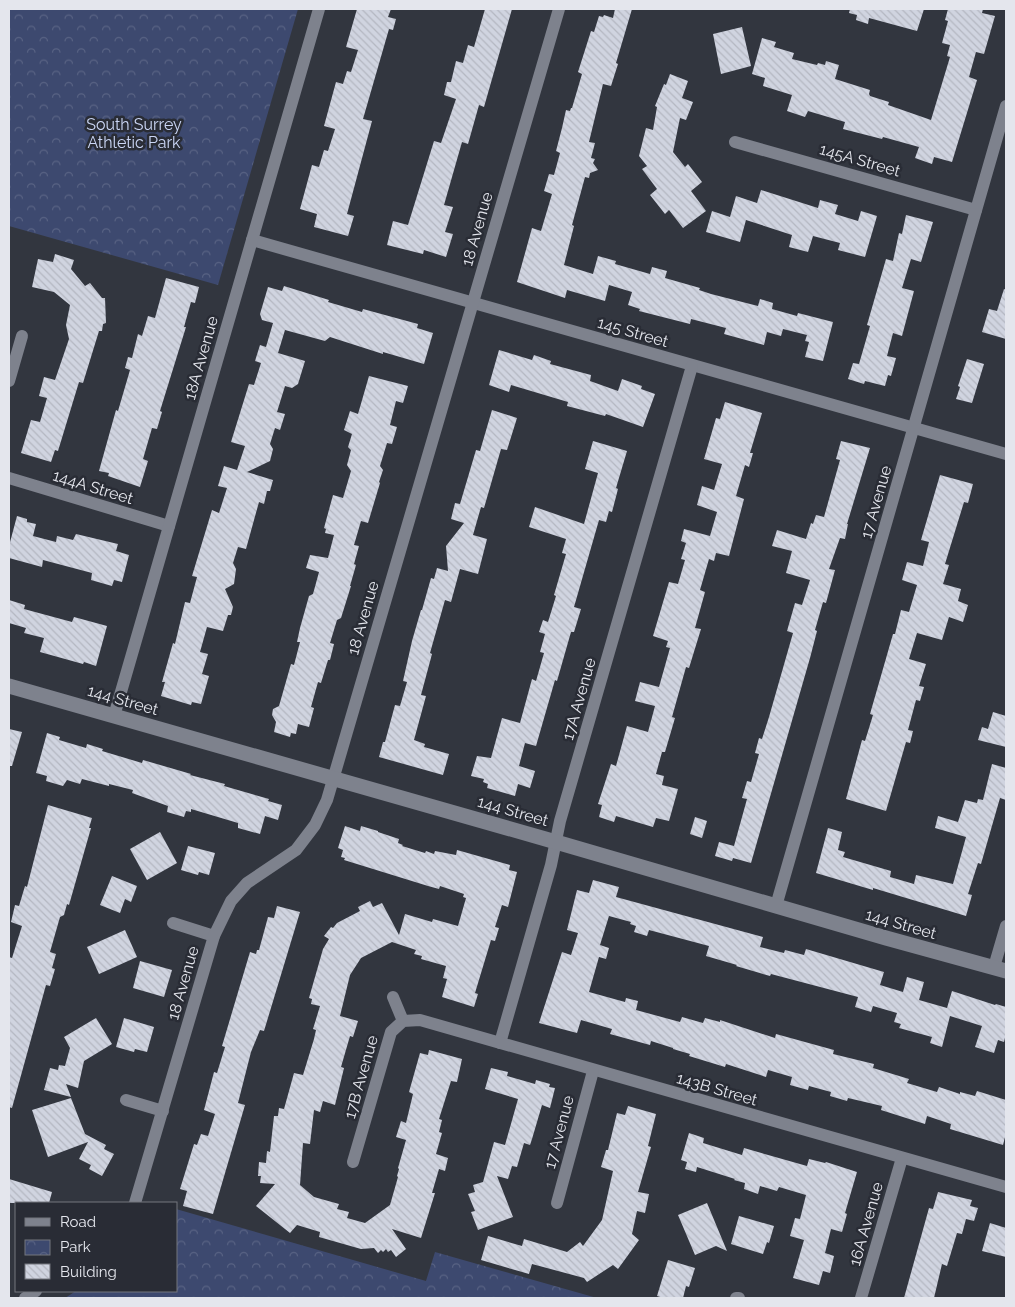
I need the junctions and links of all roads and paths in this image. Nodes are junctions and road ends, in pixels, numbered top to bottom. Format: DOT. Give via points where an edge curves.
graph roads {
  1 [pos="319,9"];
  2 [pos="559,9"];
  3 [pos="1006,106"];
  4 [pos="735,142"];
  5 [pos="976,210"];
  6 [pos="252,240"];
  7 [pos="472,303"];
  8 [pos="22,336"];
  9 [pos="692,366"];
  10 [pos="9,381"];
  11 [pos="914,429"];
  12 [pos="1006,454"];
  13 [pos="9,478"];
  14 [pos="169,526"];
  15 [pos="9,686"];
  16 [pos="114,716"];
  17 [pos="333,778"];
  18 [pos="556,842"];
  19 [pos="776,906"];
  20 [pos="173,923"];
  21 [pos="1006,926"];
  22 [pos="214,936"];
  23 [pos="1000,969"];
  24 [pos="393,997"];
  25 [pos="403,1021"];
  26 [pos="500,1043"];
  27 [pos="593,1070"];
  28 [pos="126,1100"];
  29 [pos="163,1111"];
  30 [pos="902,1158"];
  31 [pos="353,1162"];
  32 [pos="1006,1187"];
  33 [pos="136,1201"];
  34 [pos="557,1202"];
  35 [pos="861,1298"];
  1 -- 6 [label="street, 18A Avenue"];
  2 -- 7 [label="street, 18 Avenue"];
  3 -- 5 [label="street, 17 Avenue"];
  4 -- 5 [label="street, 145A Street"];
  5 -- 11 [label="street, 17 Avenue"];
  6 -- 7 [label="street, 145 Street"];
  6 -- 14 [label="street, 18A Avenue"];
  7 -- 9 [label="street, 145 Street"];
  7 -- 17 [label="street, 18 Avenue"];
  8 -- 10 [label="street"];
  9 -- 11 [label="street, 145 Street"];
  9 -- 18 [label="street, 17A Avenue"];
  11 -- 12 [label="street, 145 Street"];
  11 -- 19 [label="street, 17 Avenue"];
  13 -- 14 [label="street, 144A Street"];
  14 -- 16 [label="street, 18A Avenue"];
  15 -- 16 [label="street, 144 Street"];
  16 -- 17 [label="street, 144 Street"];
  17 -- 18 [label="street, 144 Street"];
  17 -- 22 [label="street, 18 Avenue" via="315,825 296,850 247,883 231,901"];
  18 -- 19 [label="street, 144 Street"];
  18 -- 26 [label="street, 17A Avenue"];
  19 -- 23 [label="street, 144 Street"];
  20 -- 22 [label="street"];
  21 -- 23 [label="street"];
  22 -- 29 [label="street, 18 Avenue"];
  24 -- 25 [label="street"];
  25 -- 26 [label="street, 143B Street" via="420,1020"];
  25 -- 31 [label="street, 17B Avenue" via="391,1032"];
  26 -- 27 [label="street, 143B Street"];
  27 -- 30 [label="street, 143B Street"];
  27 -- 34 [label="street, 17 Avenue"];
  28 -- 29 [label="street"];
  29 -- 33 [label="street, 18 Avenue"];
  30 -- 32 [label="street, 143B Street"];
  30 -- 35 [label="street, 16A Avenue"];
}
